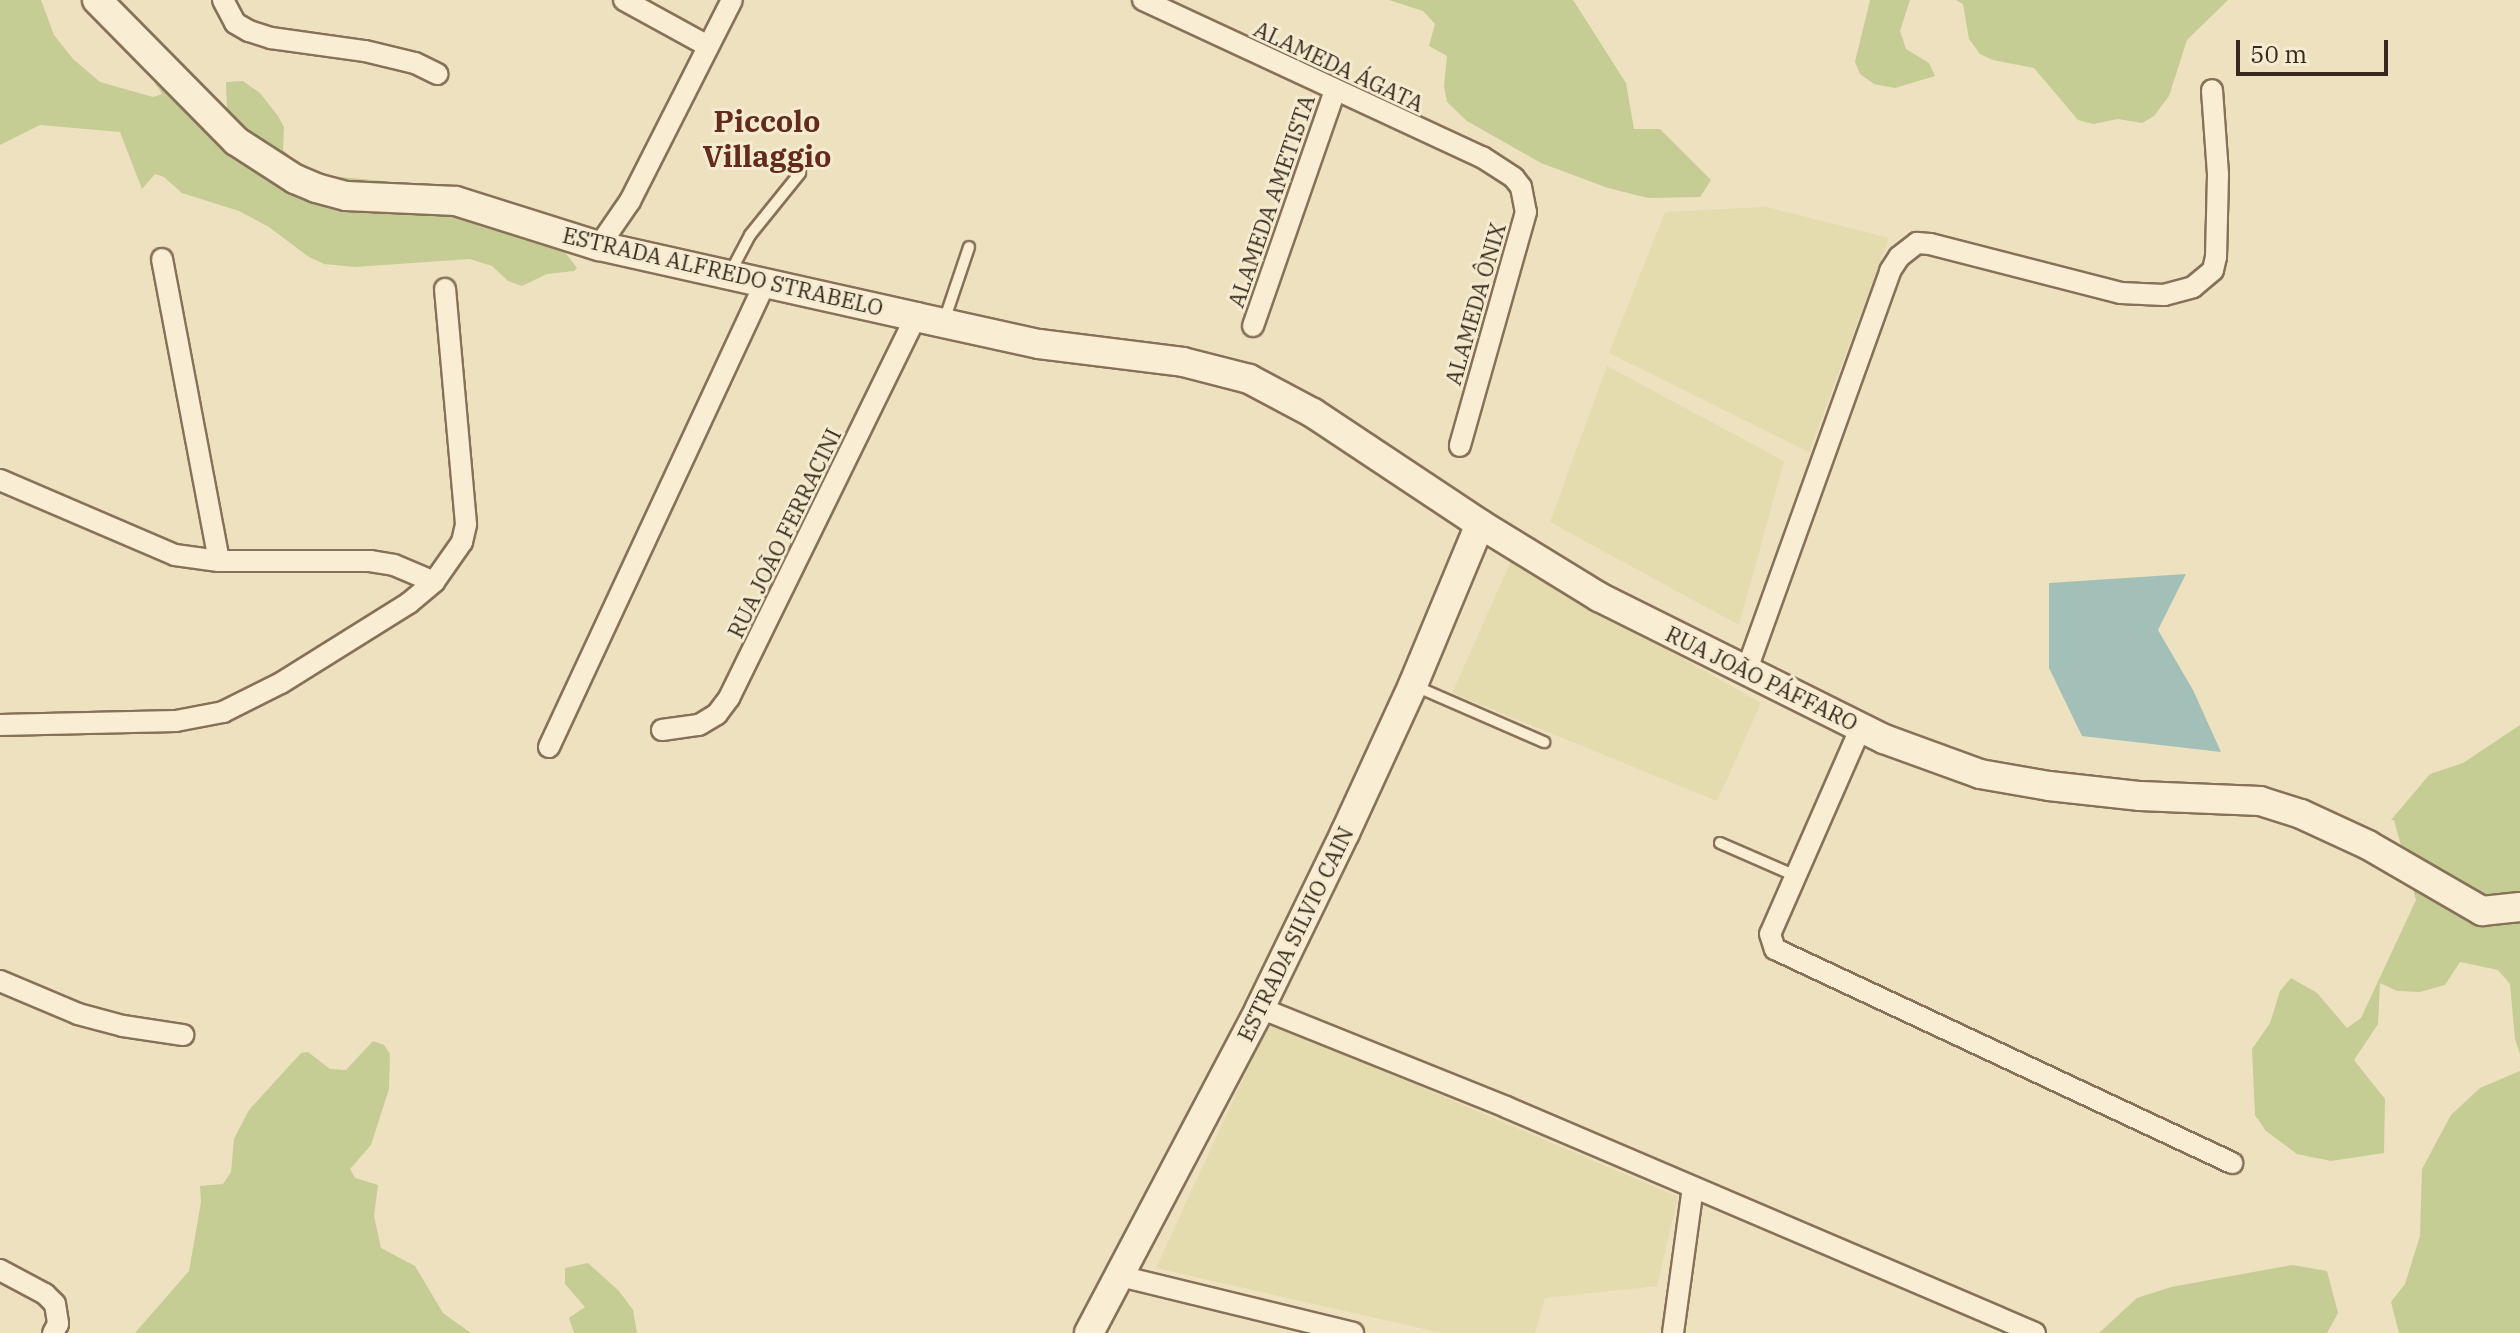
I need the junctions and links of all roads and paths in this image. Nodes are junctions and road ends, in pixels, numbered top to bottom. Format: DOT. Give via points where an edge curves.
graph roads {
  1 [pos="97,0"];
  2 [pos="223,0"];
  3 [pos="624,0"];
  4 [pos="732,0"];
  5 [pos="1143,0"];
  6 [pos="708,46"];
  7 [pos="438,74"];
  8 [pos="2212,90"];
  9 [pos="1335,91"];
  10 [pos="800,173"];
  11 [pos="1514,178"];
  12 [pos="599,246"];
  13 [pos="969,247"];
  14 [pos="162,259"];
  15 [pos="729,274"];
  16 [pos="766,281"];
  17 [pos="445,289"];
  18 [pos="930,320"];
  19 [pos="1253,326"];
  20 [pos="1039,344"];
  21 [pos="1460,446"];
  22 [pos="0,480"];
  23 [pos="1480,524"];
  24 [pos="219,561"];
  25 [pos="434,582"];
  26 [pos="1746,672"];
  27 [pos="1413,685"];
  28 [pos="0,725"];
  29 [pos="1861,727"];
  30 [pos="662,730"];
  31 [pos="1544,742"];
  32 [pos="549,747"];
  33 [pos="1720,843"];
  34 [pos="1796,876"];
  35 [pos="2520,907"];
  36 [pos="0,981"];
  37 [pos="1260,1008"];
  38 [pos="183,1035"];
  39 [pos="2232,1163"];
  40 [pos="1693,1187"];
  41 [pos="0,1270"];
  42 [pos="1120,1276"];
  43 [pos="53,1333"];
  44 [pos="1089,1333"];
  45 [pos="1353,1333"];
  46 [pos="1673,1333"];
  47 [pos="2035,1333"];
  1 -- 12 [label="street, ESTRADA ALFREDO STRABELO" via="212,120 295,179 346,196 456,201"];
  2 -- 7 [label="street" via="235,23 249,31 365,51"];
  3 -- 6 [label="street"];
  4 -- 6 [label="street"];
  5 -- 9 [label="street, ALAMEDA ÁGATA"];
  6 -- 12 [label="street" via="630,201"];
  8 -- 26 [label="street" via="2216,257 2213,270 2193,287 2164,295 2121,293 1930,244 1917,243 1899,257"];
  9 -- 11 [label="street, ALAMEDA ÁGATA" via="1482,157"];
  9 -- 19 [label="street, ALAMEDA AMETISTA"];
  10 -- 15 [label="lane" via="750,235"];
  11 -- 21 [label="street, ALAMEDA ÔNIX" via="1525,197 1526,212"];
  12 -- 15 [label="street, ESTRADA ALFREDO STRABELO"];
  13 -- 18 [label="lane"];
  14 -- 24 [label="street"];
  15 -- 16 [label="street, ESTRADA ALFREDO STRABELO"];
  16 -- 18 [label="street, ESTRADA ALFREDO STRABELO"];
  16 -- 32 [label="street"];
  17 -- 25 [label="street" via="466,524 462,542"];
  18 -- 20 [label="street, ESTRADA ALFREDO STRABELO"];
  18 -- 30 [label="street, RUA JOÃO FERRACINI" via="729,698 699,725"];
  20 -- 23 [label="street, RUA JOÃO PÁFFARO" via="1183,362 1249,379 1313,413"];
  22 -- 24 [label="street" via="175,555"];
  23 -- 26 [label="street, RUA JOÃO PÁFFARO" via="1599,597"];
  23 -- 27 [label="street, ESTRADA SILVIO CAIN"];
  24 -- 25 [label="street" via="370,561"];
  25 -- 28 [label="street" via="281,683 223,712 176,721"];
  26 -- 29 [label="street, RUA JOÃO PÁFFARO"];
  27 -- 31 [label="lane"];
  27 -- 37 [label="street, ESTRADA SILVIO CAIN"];
  29 -- 34 [label="street"];
  29 -- 35 [label="street, RUA JOÃO PÁFFARO" via="1934,759 2002,778 2140,796 2260,801 2368,845 2482,911"];
  33 -- 34 [label="lane"];
  34 -- 39 [label="street" via="1770,934 1781,955"];
  36 -- 38 [label="street" via="78,1014"];
  37 -- 40 [label="street"];
  37 -- 42 [label="street, ESTRADA SILVIO CAIN"];
  40 -- 46 [label="street"];
  40 -- 47 [label="street"];
  41 -- 43 [label="street" via="55,1304 58,1324"];
  42 -- 44 [label="street, ESTRADA SILVIO CAIN"];
  42 -- 45 [label="street"];
}
